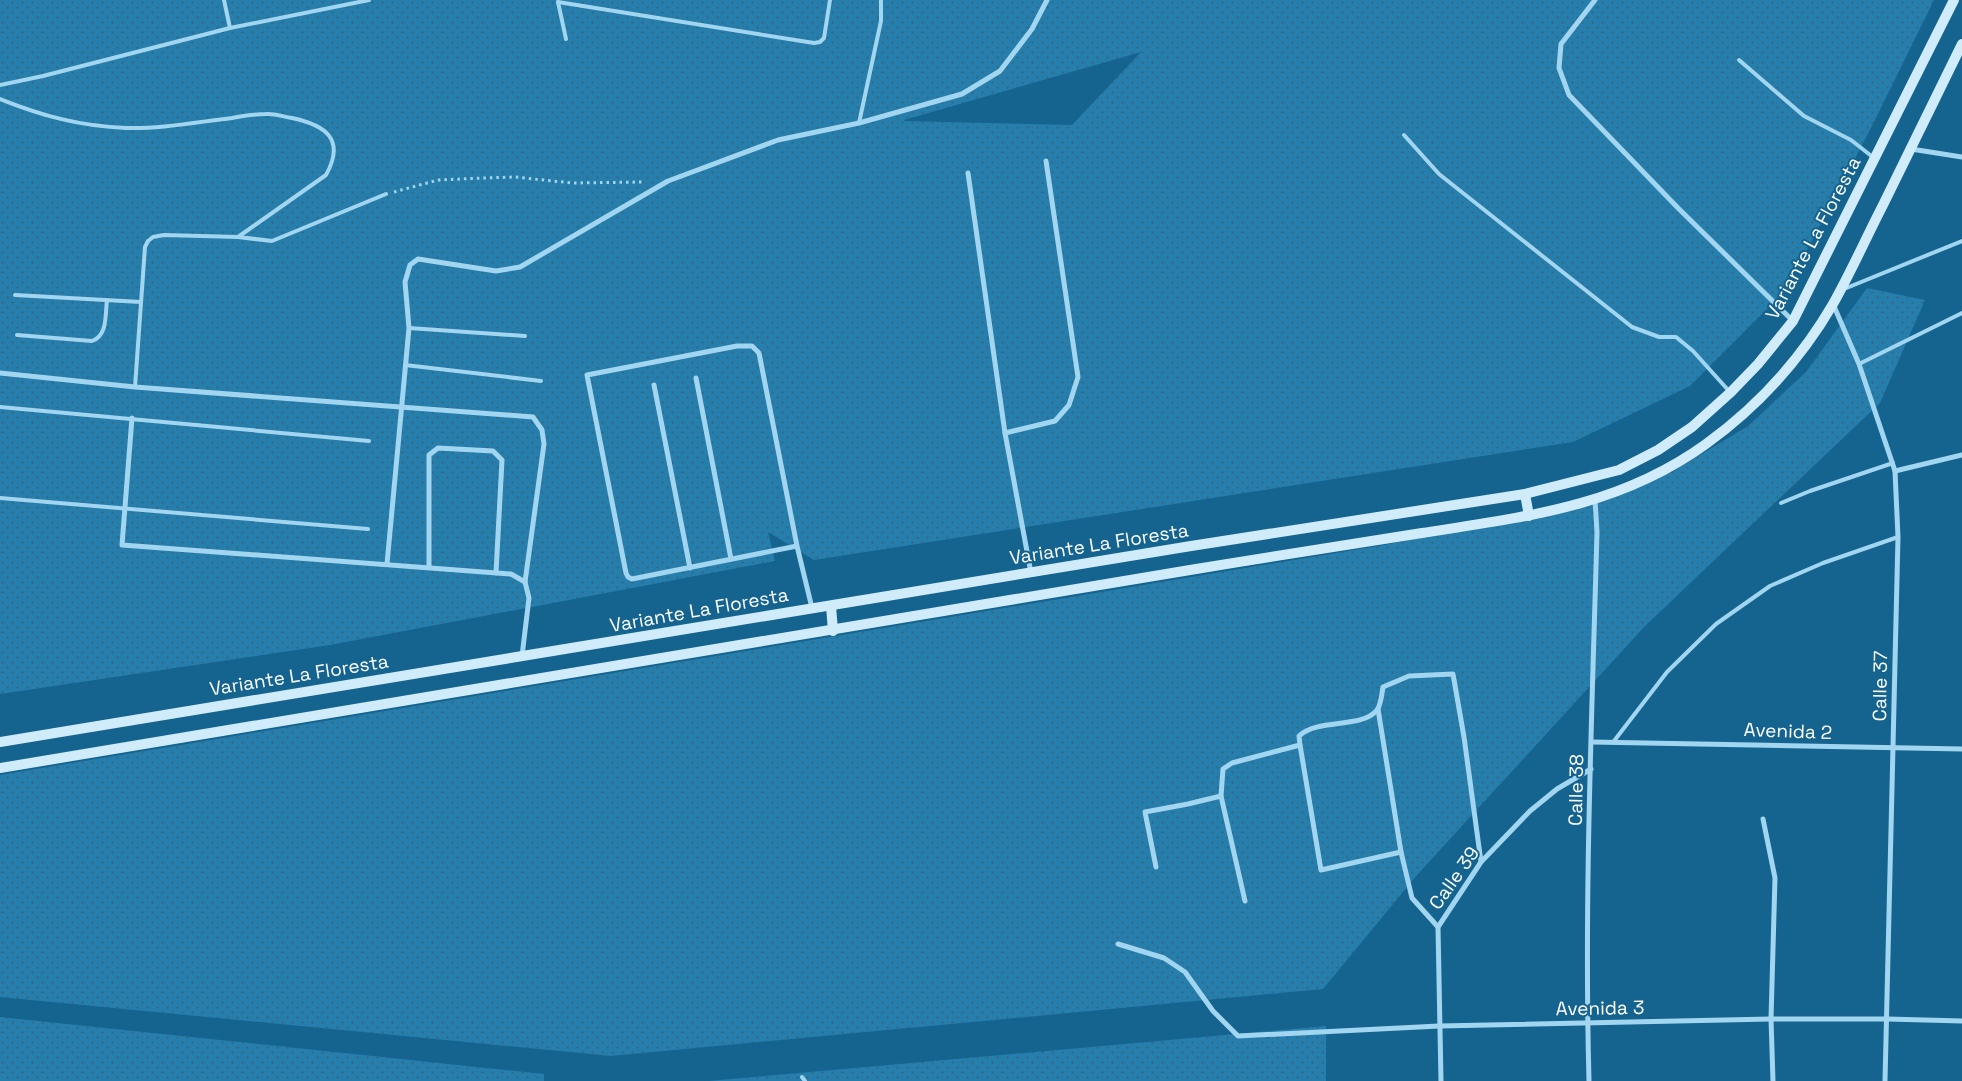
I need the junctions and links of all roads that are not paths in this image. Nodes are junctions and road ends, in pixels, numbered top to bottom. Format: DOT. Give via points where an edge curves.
graph roads {
  1 [pos="224,0"];
  2 [pos="369,0"];
  3 [pos="830,0"];
  4 [pos="881,0"];
  5 [pos="1047,0"];
  6 [pos="1595,0"];
  7 [pos="1954,0"];
  8 [pos="558,1"];
  9 [pos="230,28"];
  10 [pos="566,38"];
  11 [pos="1962,44"];
  12 [pos="1739,60"];
  13 [pos="0,85"];
  14 [pos="0,99"];
  15 [pos="858,123"];
  16 [pos="1404,135"];
  17 [pos="1910,149"];
  18 [pos="1962,157"];
  19 [pos="1874,158"];
  20 [pos="1046,161"];
  21 [pos="968,173"];
  22 [pos="386,194"];
  23 [pos="238,237"];
  24 [pos="1962,241"];
  25 [pos="1840,290"];
  26 [pos="15,295"];
  27 [pos="107,300"];
  28 [pos="141,302"];
  29 [pos="1833,303"];
  30 [pos="1962,313"];
  31 [pos="1793,321"];
  32 [pos="409,328"];
  33 [pos="17,335"];
  34 [pos="526,336"];
  35 [pos="1859,364"];
  36 [pos="406,365"];
  37 [pos="0,373"];
  38 [pos="696,378"];
  39 [pos="541,381"];
  40 [pos="654,385"];
  41 [pos="136,387"];
  42 [pos="1731,392"];
  43 [pos="402,406"];
  44 [pos="0,407"];
  45 [pos="132,418"];
  46 [pos="1005,433"];
  47 [pos="369,441"];
  48 [pos="1962,455"];
  49 [pos="1892,463"];
  50 [pos="1895,470"];
  51 [pos="1525,494"];
  52 [pos="0,498"];
  53 [pos="1595,500"];
  54 [pos="1782,503"];
  55 [pos="125,508"];
  56 [pos="1529,516"];
  57 [pos="368,529"];
  58 [pos="1898,537"];
  59 [pos="797,546"];
  60 [pos="730,559"];
  61 [pos="387,564"];
  62 [pos="429,567"];
  63 [pos="690,568"];
  64 [pos="496,573"];
  65 [pos="1031,573"];
  66 [pos="525,582"];
  67 [pos="831,606"];
  68 [pos="812,609"];
  69 [pos="832,631"];
  70 [pos="522,656"];
  71 [pos="1378,709"];
  72 [pos="1614,741"];
  73 [pos="0,742"];
  74 [pos="1592,742"];
  75 [pos="1300,745"];
  76 [pos="1894,749"];
  77 [pos="1962,749"];
  78 [pos="0,768"];
  79 [pos="1591,769"];
  80 [pos="1221,796"];
  81 [pos="1763,818"];
  82 [pos="1401,852"];
  83 [pos="1481,862"];
  84 [pos="1156,866"];
  85 [pos="1245,901"];
  86 [pos="1438,927"];
  87 [pos="1118,944"];
  88 [pos="1771,1019"];
  89 [pos="1887,1019"];
  90 [pos="1962,1021"];
  91 [pos="1587,1024"];
  92 [pos="1439,1026"];
  93 [pos="1441,1081"];
  94 [pos="1589,1081"];
  95 [pos="1773,1081"];
  96 [pos="1885,1081"];
  1 -- 9 [label="lane"];
  2 -- 9 [label="lane"];
  3 -- 8 [label="lane" via="824,38 814,43"];
  4 -- 15 [label="lane" via="881,21"];
  5 -- 15 [label="street" via="1032,29 1000,71 962,94"];
  6 -- 31 [label="street" via="1561,44 1559,68 1569,95"];
  7 -- 19 [label="main road, Variante La Floresta"];
  8 -- 10 [label="lane"];
  9 -- 13 [label="lane"];
  11 -- 17 [label="main road"];
  12 -- 19 [label="lane" via="1804,116 1851,140"];
  14 -- 23 [label="lane" via="39,114 93,126 158,128 269,114 320,126 330,136 334,155 326,175"];
  15 -- 32 [label="street" via="778,140 668,181 520,267 496,271 418,259 410,265 405,282"];
  16 -- 42 [label="lane" via="1440,174 1632,327 1659,337 1676,337"];
  17 -- 18 [label="street"];
  17 -- 25 [label="main road"];
  19 -- 31 [label="main road, Variante La Floresta"];
  20 -- 46 [label="street" via="1078,377 1069,405 1055,421"];
  21 -- 46 [label="street"];
  22 -- 23 [label="lane" via="272,241"];
  23 -- 28 [label="lane" via="152,237 145,247"];
  24 -- 25 [label="lane"];
  25 -- 29 [label="main road"];
  26 -- 27 [label="lane"];
  27 -- 28 [label="lane"];
  27 -- 33 [label="lane" via="103,332 92,341"];
  28 -- 41 [label="lane"];
  29 -- 35 [label="street, Calle 37"];
  29 -- 53 [label="main road" via="1780,379 1710,442 1670,468"];
  30 -- 35 [label="lane"];
  31 -- 42 [label="main road, Variante La Floresta"];
  32 -- 34 [label="lane"];
  32 -- 36 [label="street"];
  35 -- 49 [label="street, Calle 37"];
  36 -- 39 [label="lane"];
  36 -- 43 [label="street"];
  37 -- 41 [label="street"];
  38 -- 60 [label="street"];
  40 -- 63 [label="street"];
  41 -- 43 [label="street"];
  42 -- 51 [label="main road, Variante La Floresta" via="1692,427 1658,450 1619,470"];
  43 -- 61 [label="street"];
  43 -- 66 [label="street" via="527,415 537,421 544,444"];
  44 -- 45 [label="lane"];
  45 -- 47 [label="lane"];
  45 -- 55 [label="street"];
  46 -- 65 [label="street"];
  48 -- 50 [label="street"];
  49 -- 50 [label="street, Calle 37"];
  49 -- 54 [label="lane"];
  50 -- 58 [label="street, Calle 37"];
  51 -- 56 [label="main road"];
  51 -- 65 [label="main road, Variante La Floresta"];
  52 -- 55 [label="lane"];
  53 -- 56 [label="main road"];
  53 -- 74 [label="street, Calle 38"];
  55 -- 57 [label="lane"];
  55 -- 61 [label="street" via="122,545"];
  56 -- 69 [label="main road"];
  58 -- 72 [label="lane" via="1823,563 1770,586 1716,624 1667,672"];
  58 -- 76 [label="street, Calle 37"];
  59 -- 60 [label="street"];
  59 -- 63 [label="street" via="759,353 752,346 737,346 587,375 628,577 632,579"];
  59 -- 68 [label="street"];
  60 -- 63 [label="street"];
  61 -- 62 [label="street"];
  62 -- 64 [label="street"];
  62 -- 64 [label="street" via="429,455 438,448 493,451 502,460"];
  64 -- 66 [label="street" via="511,574"];
  65 -- 67 [label="main road, Variante La Floresta"];
  66 -- 70 [label="street" via="529,598"];
  67 -- 68 [label="main road, Variante La Floresta"];
  67 -- 69 [label="main road"];
  68 -- 70 [label="main road, Variante La Floresta"];
  69 -- 78 [label="main road"];
  70 -- 73 [label="main road, Variante La Floresta"];
  71 -- 75 [label="street" via="1368,717 1304,731"];
  71 -- 82 [label="street"];
  71 -- 83 [label="street" via="1383,687 1409,676 1453,674"];
  72 -- 74 [label="street"];
  72 -- 76 [label="street, Avenida 2"];
  74 -- 79 [label="street, Calle 38"];
  75 -- 80 [label="street" via="1232,763 1223,769"];
  75 -- 82 [label="street" via="1321,870"];
  76 -- 77 [label="street, Avenida 2"];
  76 -- 89 [label="street, Calle 37"];
  79 -- 83 [label="street, Calle 39" via="1557,789 1530,811"];
  79 -- 91 [label="street, Calle 38"];
  80 -- 84 [label="street" via="1145,812"];
  80 -- 85 [label="street"];
  81 -- 88 [label="street" via="1775,878"];
  82 -- 86 [label="street" via="1412,898"];
  83 -- 86 [label="street, Calle 39"];
  86 -- 92 [label="street, Calle 39"];
  87 -- 92 [label="street, Avenida 3" via="1164,958 1185,972 1213,1011 1238,1036"];
  88 -- 89 [label="street, Avenida 3"];
  88 -- 91 [label="street, Avenida 3"];
  88 -- 95 [label="street"];
  89 -- 90 [label="street, Avenida 3"];
  89 -- 96 [label="street, Calle 37"];
  91 -- 92 [label="street, Avenida 3"];
  91 -- 94 [label="street, Calle 38"];
  92 -- 93 [label="street, Calle 39"];
}
